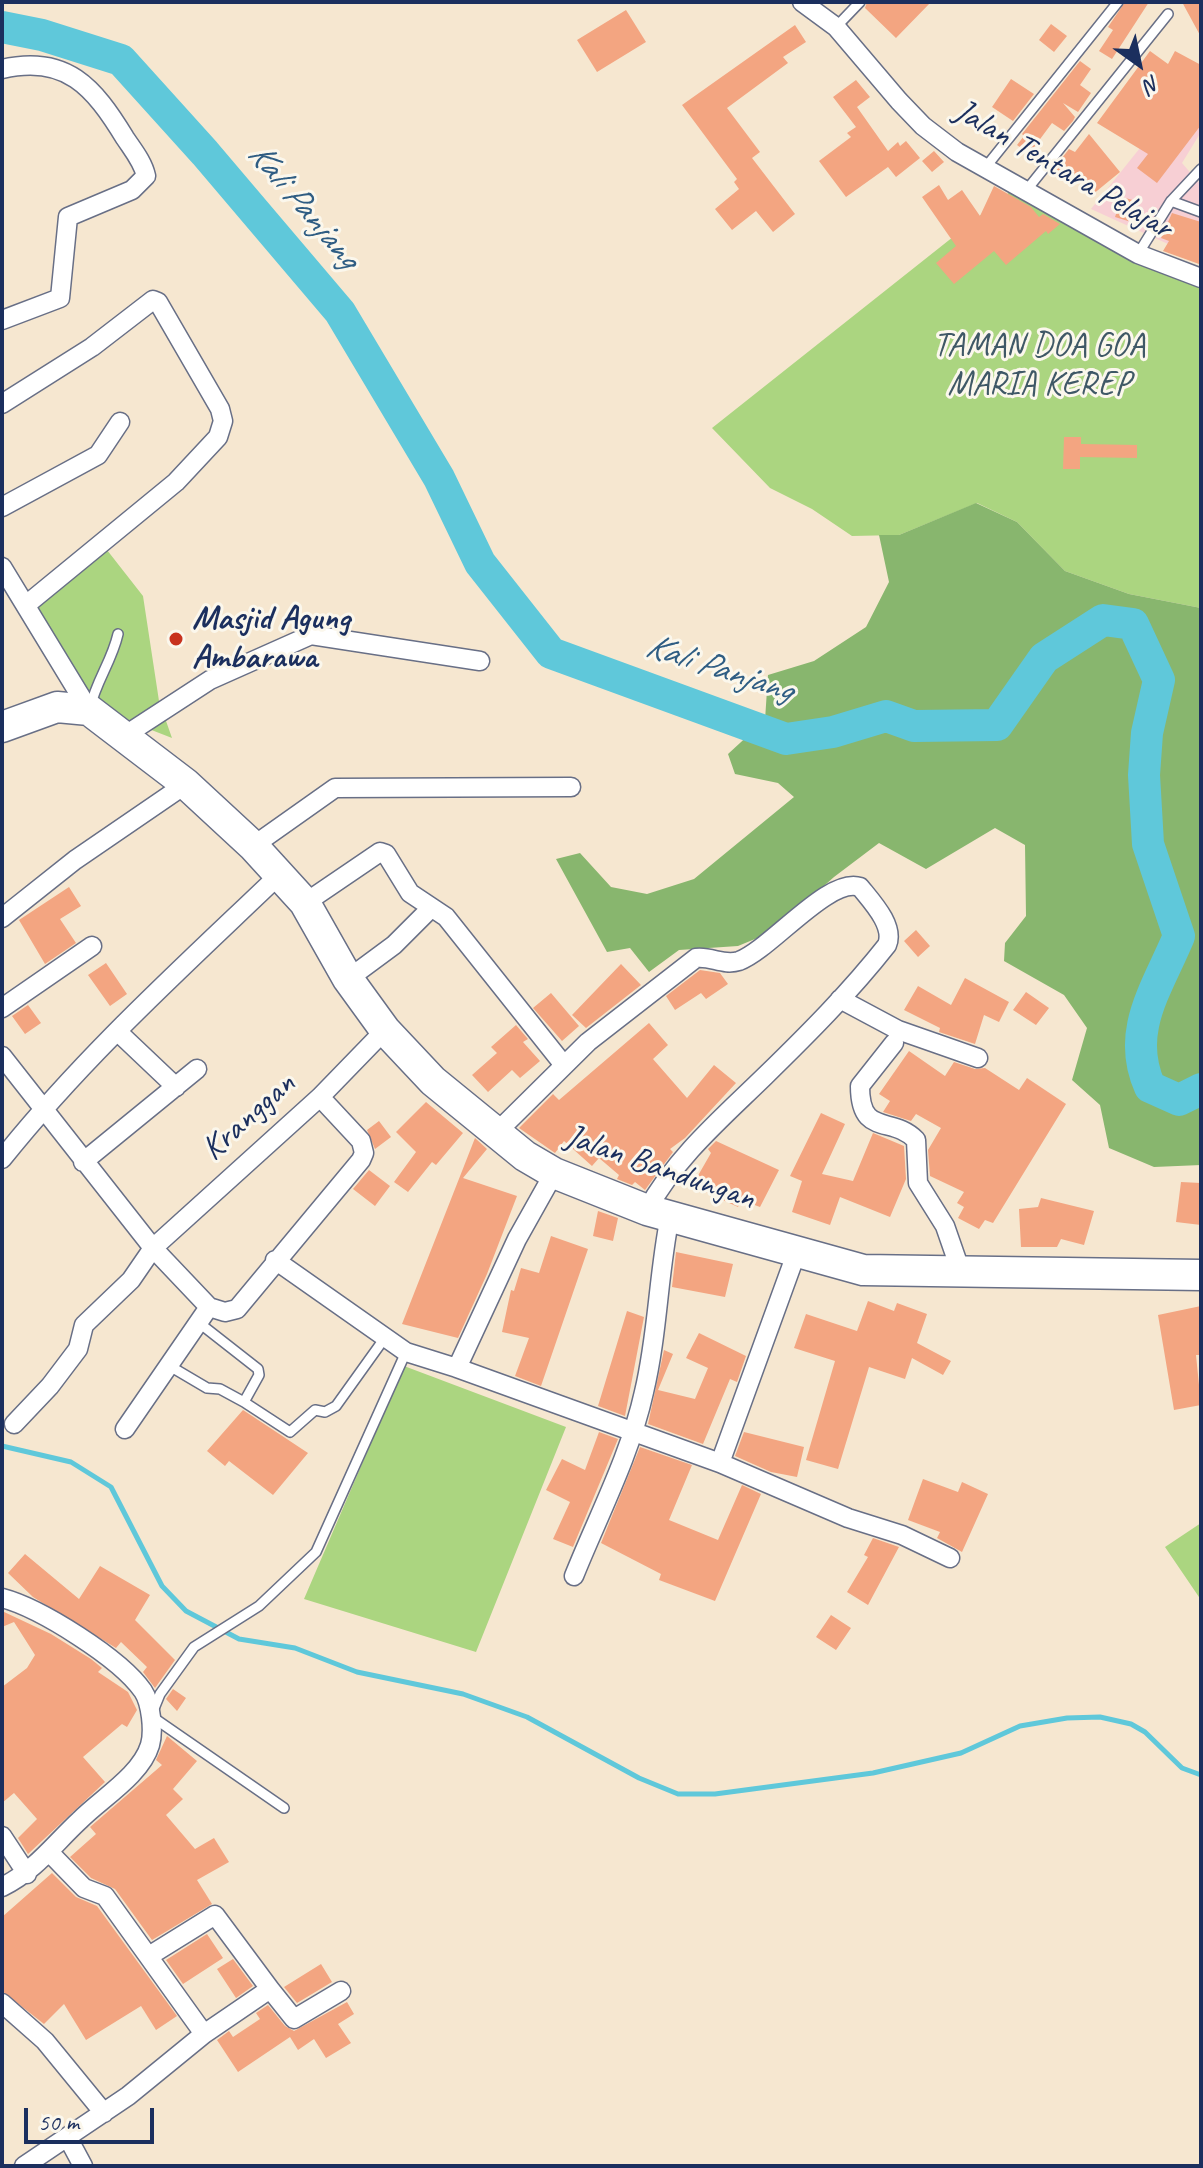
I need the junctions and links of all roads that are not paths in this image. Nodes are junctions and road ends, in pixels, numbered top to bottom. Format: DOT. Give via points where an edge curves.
graph roads {
  1 [pos="802,2"];
  2 [pos="860,2"];
  3 [pos="1118,2"];
  4 [pos="1168,14"];
  5 [pos="836,27"];
  6 [pos="2,69"];
  7 [pos="985,168"];
  8 [pos="1201,169"];
  9 [pos="1025,192"];
  10 [pos="1171,201"];
  11 [pos="1201,212"];
  12 [pos="1138,254"];
  13 [pos="1201,278"];
  14 [pos="2,320"];
  15 [pos="2,404"];
  16 [pos="120,422"];
  17 [pos="2,507"];
  18 [pos="2,567"];
  19 [pos="26,605"];
  20 [pos="118,634"];
  21 [pos="480,661"];
  22 [pos="89,710"];
  23 [pos="2,727"];
  24 [pos="124,736"];
  25 [pos="186,784"];
  26 [pos="571,787"];
  27 [pos="253,846"];
  28 [pos="280,874"];
  29 [pos="305,903"];
  30 [pos="430,909"];
  31 [pos="2,918"];
  32 [pos="92,946"];
  33 [pos="348,979"];
  34 [pos="840,999"];
  35 [pos="2,1008"];
  36 [pos="385,1030"];
  37 [pos="118,1032"];
  38 [pos="894,1043"];
  39 [pos="2,1056"];
  40 [pos="978,1058"];
  41 [pos="563,1064"];
  42 [pos="197,1069"];
  43 [pos="176,1087"];
  44 [pos="320,1097"];
  45 [pos="41,1110"];
  46 [pos="496,1133"];
  47 [pos="2,1159"];
  48 [pos="83,1162"];
  49 [pos="554,1173"];
  50 [pos="658,1213"];
  51 [pos="153,1248"];
  52 [pos="796,1254"];
  53 [pos="275,1260"];
  54 [pos="961,1272"];
  55 [pos="1201,1275"];
  56 [pos="204,1314"];
  57 [pos="384,1339"];
  58 [pos="406,1352"];
  59 [pos="168,1365"];
  60 [pos="457,1368"];
  61 [pos="244,1402"];
  62 [pos="14,1424"];
  63 [pos="125,1429"];
  64 [pos="633,1430"];
  65 [pos="720,1463"];
  66 [pos="950,1558"];
  67 [pos="574,1576"];
  68 [pos="2,1598"];
  69 [pos="151,1716"];
  70 [pos="284,1808"];
  71 [pos="2,1836"];
  72 [pos="50,1853"];
  73 [pos="27,1874"];
  74 [pos="2,1887"];
  75 [pos="149,1956"];
  76 [pos="270,1989"];
  77 [pos="341,1991"];
  78 [pos="2,2003"];
  79 [pos="204,2034"];
  80 [pos="104,2113"];
  81 [pos="68,2138"];
  82 [pos="24,2166"];
  83 [pos="83,2166"];
  1 -- 5 [label="street, Jalan Tentara Pelajar"];
  2 -- 5 [label="lane"];
  3 -- 7 [label="lane"];
  4 -- 9 [label="lane"];
  5 -- 7 [label="street, Jalan Tentara Pelajar" via="923,126"];
  6 -- 14 [label="street" via="37,62 86,86 104,103 146,176 132,190 68,217 60,298"];
  7 -- 9 [label="street, Jalan Tentara Pelajar"];
  8 -- 10 [label="lane"];
  9 -- 12 [label="street, Jalan Tentara Pelajar"];
  10 -- 11 [label="lane"];
  10 -- 12 [label="lane"];
  12 -- 13 [label="street, Jalan Tentara Pelajar"];
  15 -- 19 [label="street" via="92,347 153,300 223,421 218,437 176,482"];
  16 -- 17 [label="street" via="98,455"];
  18 -- 19 [label="street"];
  19 -- 22 [label="street"];
  20 -- 22 [label="lane"];
  21 -- 24 [label="street" via="311,635 210,680"];
  22 -- 23 [label="main road" via="57,707"];
  22 -- 24 [label="main road, Jalan Bandungan"];
  24 -- 25 [label="main road, Jalan Bandungan"];
  25 -- 27 [label="main road, Jalan Bandungan"];
  25 -- 31 [label="street"];
  26 -- 27 [label="street" via="335,788"];
  27 -- 28 [label="main road, Jalan Bandungan"];
  28 -- 29 [label="main road, Jalan Bandungan"];
  28 -- 37 [label="street"];
  29 -- 30 [label="street" via="380,852 410,893"];
  29 -- 33 [label="main road, Jalan Bandungan"];
  30 -- 33 [label="street" via="394,945"];
  30 -- 41 [label="street" via="446,917"];
  32 -- 35 [label="street"];
  33 -- 36 [label="main road, Jalan Bandungan"];
  34 -- 40 [label="street" via="898,1030"];
  34 -- 41 [label="street" via="890,937 862,889 852,884 802,913 771,942 740,960 725,964 696,958"];
  34 -- 50 [label="street" via="664,1179"];
  36 -- 44 [label="street, Kranggan"];
  36 -- 46 [label="main road, Jalan Bandungan" via="433,1081"];
  37 -- 43 [label="street"];
  37 -- 45 [label="street"];
  38 -- 54 [label="street" via="860,1086 863,1110 878,1125 916,1140 918,1183 945,1226"];
  39 -- 45 [label="street"];
  41 -- 46 [label="street"];
  42 -- 43 [label="street"];
  43 -- 48 [label="street"];
  44 -- 51 [label="street, Kranggan"];
  44 -- 53 [label="street" via="361,1141 364,1153"];
  45 -- 47 [label="street"];
  45 -- 48 [label="street"];
  46 -- 49 [label="main road, Jalan Bandungan"];
  48 -- 51 [label="street"];
  49 -- 50 [label="main road, Jalan Bandungan"];
  49 -- 60 [label="street"];
  50 -- 52 [label="main road, Jalan Bandungan"];
  50 -- 64 [label="street" via="661,1262 652,1349"];
  51 -- 56 [label="street"];
  51 -- 62 [label="street, Kranggan" via="131,1280 84,1325 78,1349"];
  52 -- 54 [label="main road, Jalan Bandungan" via="863,1270"];
  52 -- 65 [label="street"];
  53 -- 56 [label="street" via="237,1309"];
  53 -- 57 [label="street"];
  54 -- 55 [label="main road, Jalan Bandungan"];
  56 -- 59 [label="street"];
  56 -- 61 [label="lane" via="258,1369"];
  57 -- 58 [label="street"];
  57 -- 61 [label="lane" via="336,1406 315,1410 290,1432"];
  58 -- 60 [label="street"];
  58 -- 69 [label="lane" via="316,1552 259,1606 194,1647"];
  59 -- 61 [label="lane"];
  59 -- 63 [label="street"];
  60 -- 64 [label="street"];
  64 -- 65 [label="street"];
  64 -- 67 [label="street"];
  65 -- 66 [label="street"];
  68 -- 69 [label="street" via="27,1604 119,1668 144,1693"];
  69 -- 70 [label="lane"];
  69 -- 72 [label="street" via="151,1743 141,1762"];
  71 -- 73 [label="street"];
  72 -- 73 [label="street"];
  72 -- 75 [label="street" via="84,1888 105,1896"];
  73 -- 74 [label="street"];
  75 -- 76 [label="street" via="215,1915"];
  75 -- 79 [label="street"];
  76 -- 77 [label="street" via="294,2019"];
  76 -- 79 [label="street"];
  78 -- 80 [label="street" via="45,2041"];
  79 -- 80 [label="street"];
  80 -- 81 [label="street"];
  81 -- 82 [label="street"];
  81 -- 83 [label="street"];
}
